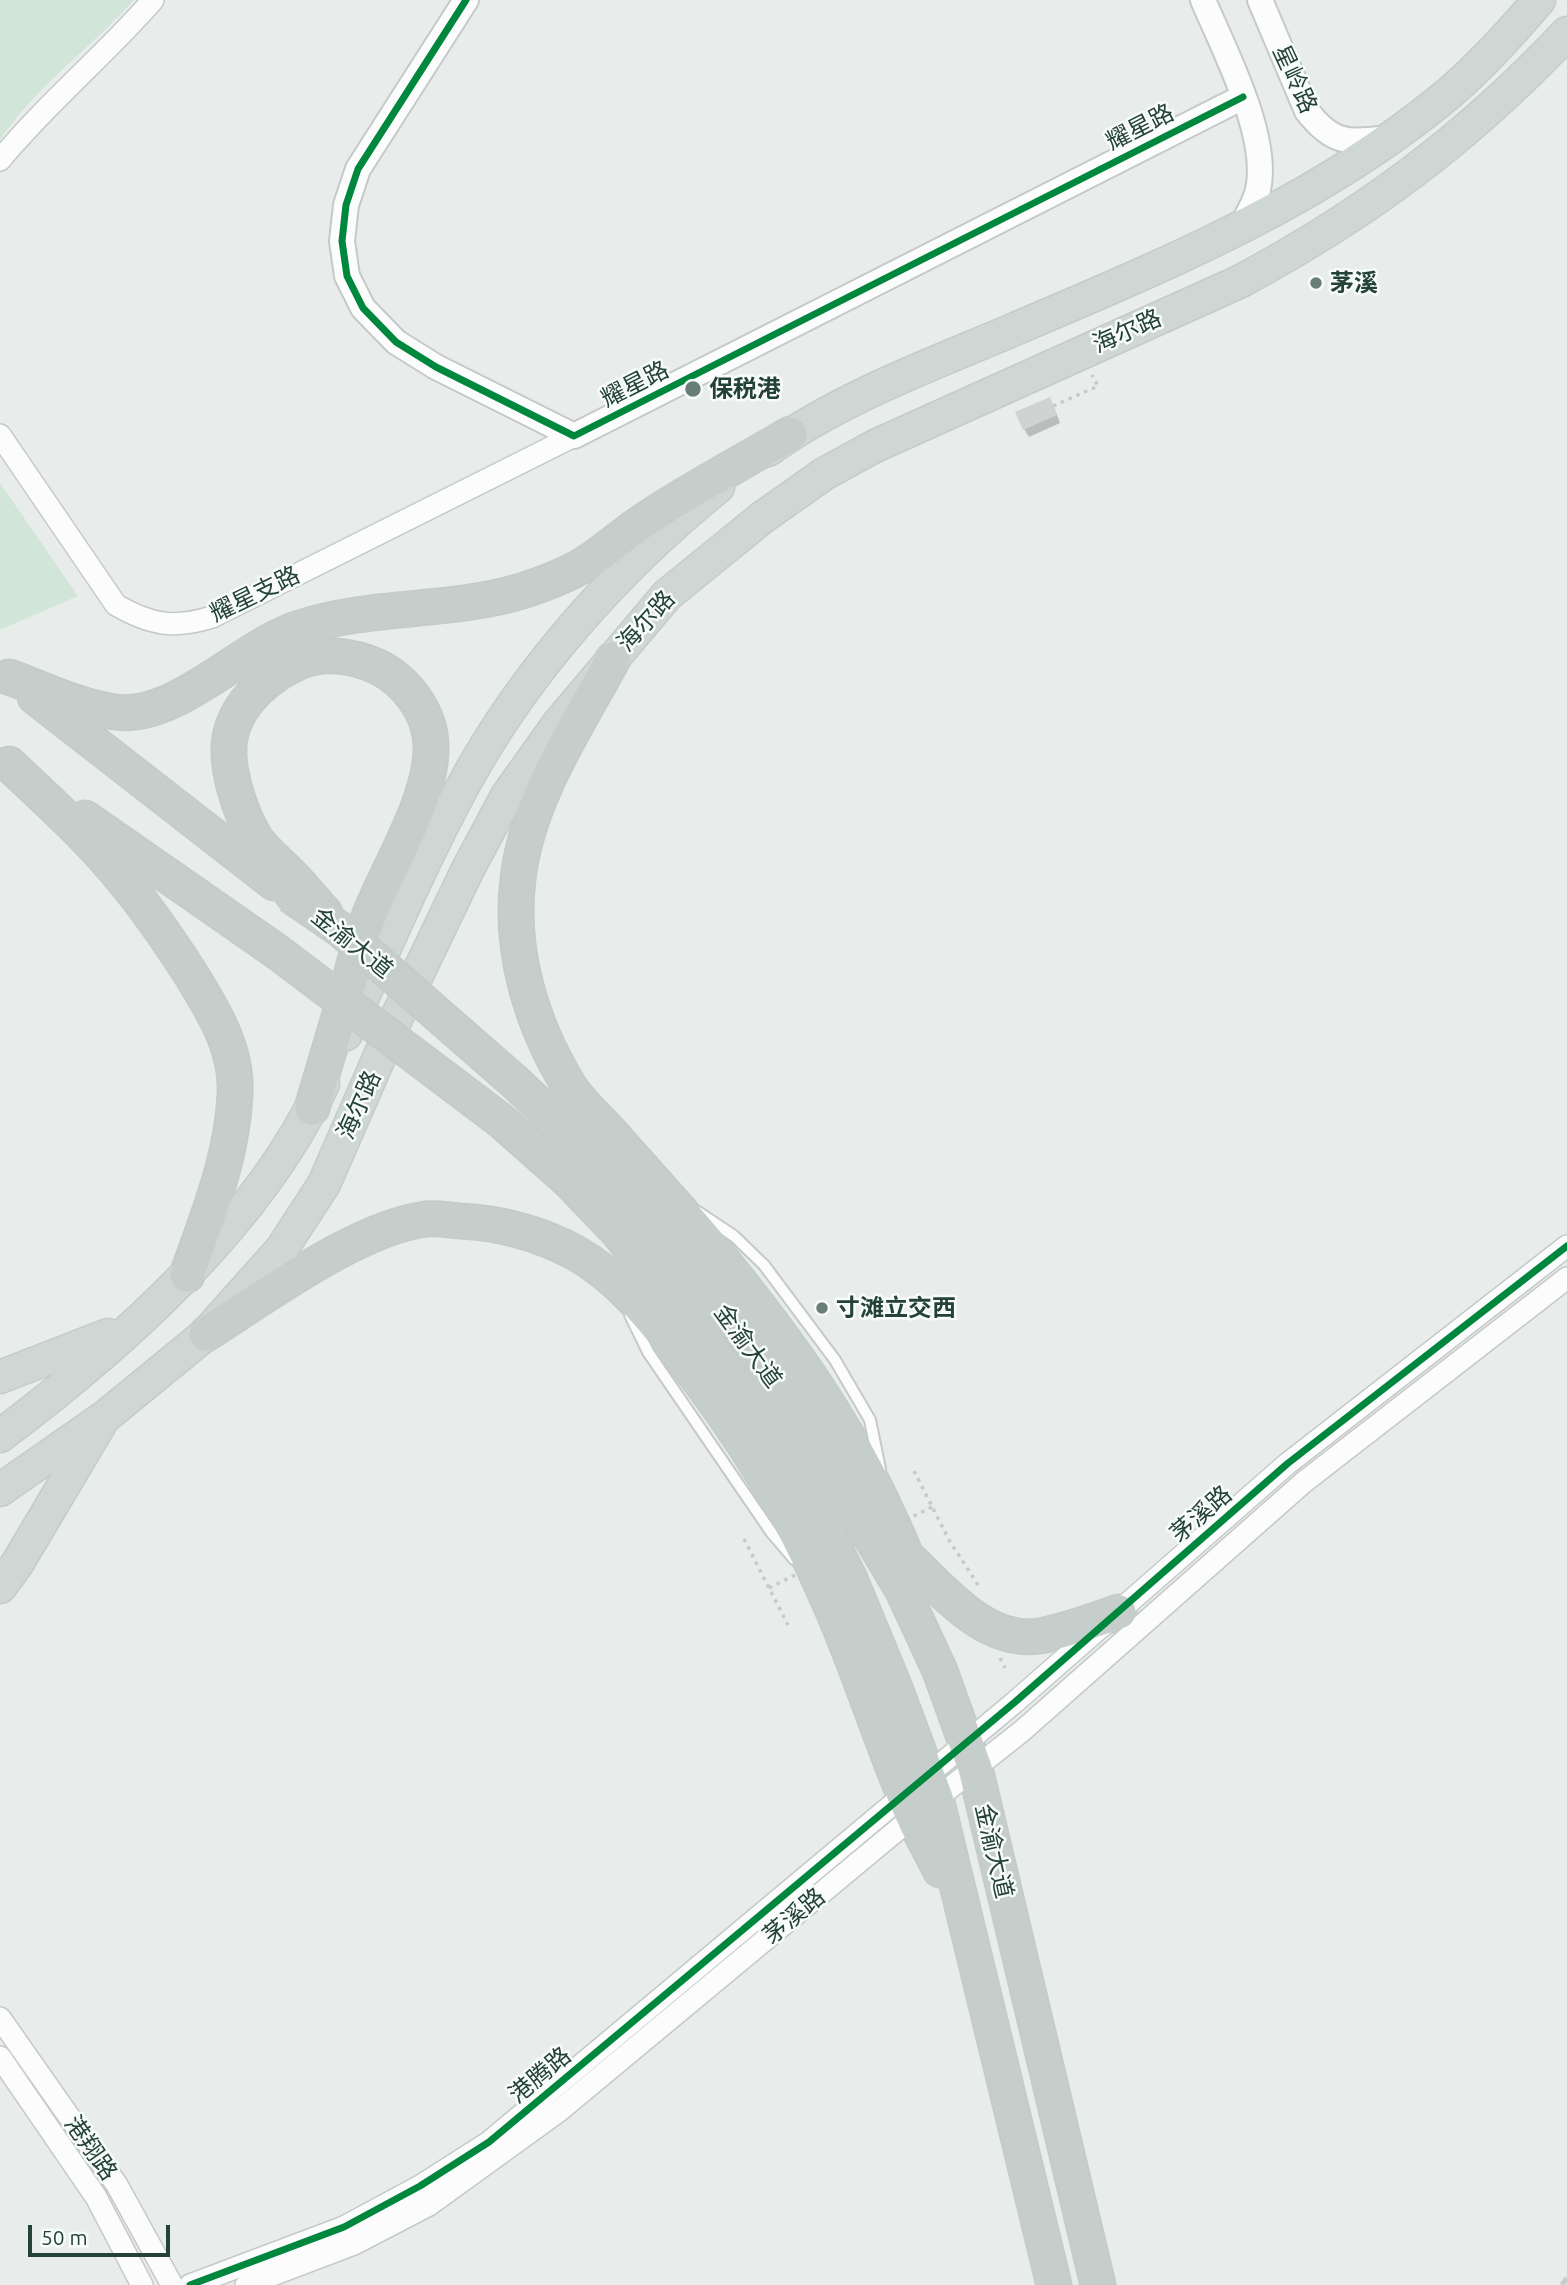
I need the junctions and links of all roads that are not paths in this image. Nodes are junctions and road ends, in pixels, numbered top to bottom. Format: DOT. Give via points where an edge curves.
graph roads {
  1 [pos="153,0"];
  2 [pos="466,0"];
  3 [pos="1203,0"];
  4 [pos="1260,0"];
  5 [pos="1539,0"];
  6 [pos="1567,33"];
  7 [pos="1243,97"];
  8 [pos="1390,138"];
  9 [pos="0,160"];
  10 [pos="1240,229"];
  11 [pos="790,434"];
  12 [pos="0,435"];
  13 [pos="574,436"];
  14 [pos="613,659"];
  15 [pos="5,673"];
  16 [pos="5,761"];
  17 [pos="293,887"];
  18 [pos="312,1108"];
  19 [pos="1567,1247"];
  20 [pos="187,1275"];
  21 [pos="1567,1278"];
  22 [pos="132,1325"];
  23 [pos="206,1334"];
  24 [pos="0,1377"];
  25 [pos="106,1416"];
  26 [pos="9,1429"];
  27 [pos="0,1490"];
  28 [pos="909,1559"];
  29 [pos="0,1587"];
  30 [pos="1119,1612"];
  31 [pos="940,1671"];
  32 [pos="970,1756"];
  33 [pos="920,1796"];
  34 [pos="869,1823"];
  35 [pos="0,2018"];
  36 [pos="0,2057"];
  37 [pos="142,2285"];
  38 [pos="172,2285"];
  39 [pos="190,2285"];
  40 [pos="246,2285"];
  41 [pos="1054,2285"];
  42 [pos="1098,2285"];
  1 -- 9 [label="street" via="30,123"];
  2 -- 13 [label="street" via="358,169 343,229 347,276 363,308 396,342"];
  3 -- 7 [label="street"];
  4 -- 8 [label="street, 星岭路" via="1317,125 1349,142"];
  5 -- 8 [label="main road, 海尔路" via="1448,94"];
  6 -- 14 [label="main road, 海尔路" via="1473,124 1415,172 1297,251 1239,282 926,421 824,474 667,595"];
  7 -- 10 [label="street" via="1261,161 1258,192"];
  7 -- 13 [label="street, 耀星路"];
  8 -- 10 [label="main road, 海尔路" via="1337,175"];
  10 -- 11 [label="main road, 海尔路" via="911,373"];
  11 -- 15 [label="highway" via="640,523 586,564 555,578 493,597 355,614 297,629 270,640 165,705 117,712 83,704"];
  11 -- 18 [label="main road, 海尔路" via="678,519 620,574 499,727 464,783 431,850"];
  12 -- 13 [label="street, 耀星支路" via="116,605 139,618 188,625"];
  14 -- 23 [label="main road, 海尔路" via="559,723 507,796 429,950 324,1184 281,1250"];
  14 -- 28 [label="highway" via="551,774 530,824 518,879 517,932 525,988 569,1086 761,1308 812,1377 862,1461"];
  15 -- 17 [label="highway, 金渝大道"];
  16 -- 20 [label="highway" via="125,881 171,944 230,1046 236,1093 230,1145"];
  16 -- 33 [label="highway, 金渝大道, bridge" via="276,951 500,1121 569,1181 617,1231 759,1416 816,1509 850,1579"];
  17 -- 18 [label="highway" via="243,818 230,762 230,733 258,689 279,672 303,660 355,658 379,667 414,696 431,745 428,775 367,921"];
  17 -- 31 [label="highway, 金渝大道, bridge" via="574,1138 743,1333 799,1416 903,1591"];
  18 -- 20 [label="main road, 海尔路" via="235,1220"];
  19 -- 30 [label="street, 茅溪路" via="1287,1464"];
  20 -- 22 [label="main road, 海尔路"];
  21 -- 32 [label="street, 茅溪路" via="1304,1482 1022,1731"];
  22 -- 24 [label="main road"];
  22 -- 26 [label="main road, 海尔路"];
  23 -- 25 [label="main road, 海尔路"];
  23 -- 33 [label="highway" via="334,1254 377,1233 426,1219 481,1222 530,1232 576,1253 653,1319 754,1459 793,1526"];
  25 -- 27 [label="main road, 海尔路"];
  25 -- 29 [label="main road"];
  28 -- 30 [label="highway" via="993,1630 1037,1636"];
  28 -- 31 [label="highway"];
  30 -- 32 [label="street, 茅溪路"];
  31 -- 32 [label="highway, 金渝大道"];
  32 -- 33 [label="street, 茅溪路"];
  32 -- 42 [label="highway, 金渝大道"];
  33 -- 34 [label="street, 茅溪路"];
  33 -- 40 [label="street, 茅溪路" via="559,2111 429,2205 354,2244"];
  33 -- 41 [label="highway, 金渝大道" via="965,1919"];
  34 -- 39 [label="street, 港腾路" via="489,2142 344,2227"];
  35 -- 38 [label="street, 港翔路" via="117,2185"];
  36 -- 37 [label="street, 港翔路" via="96,2197"];
}
